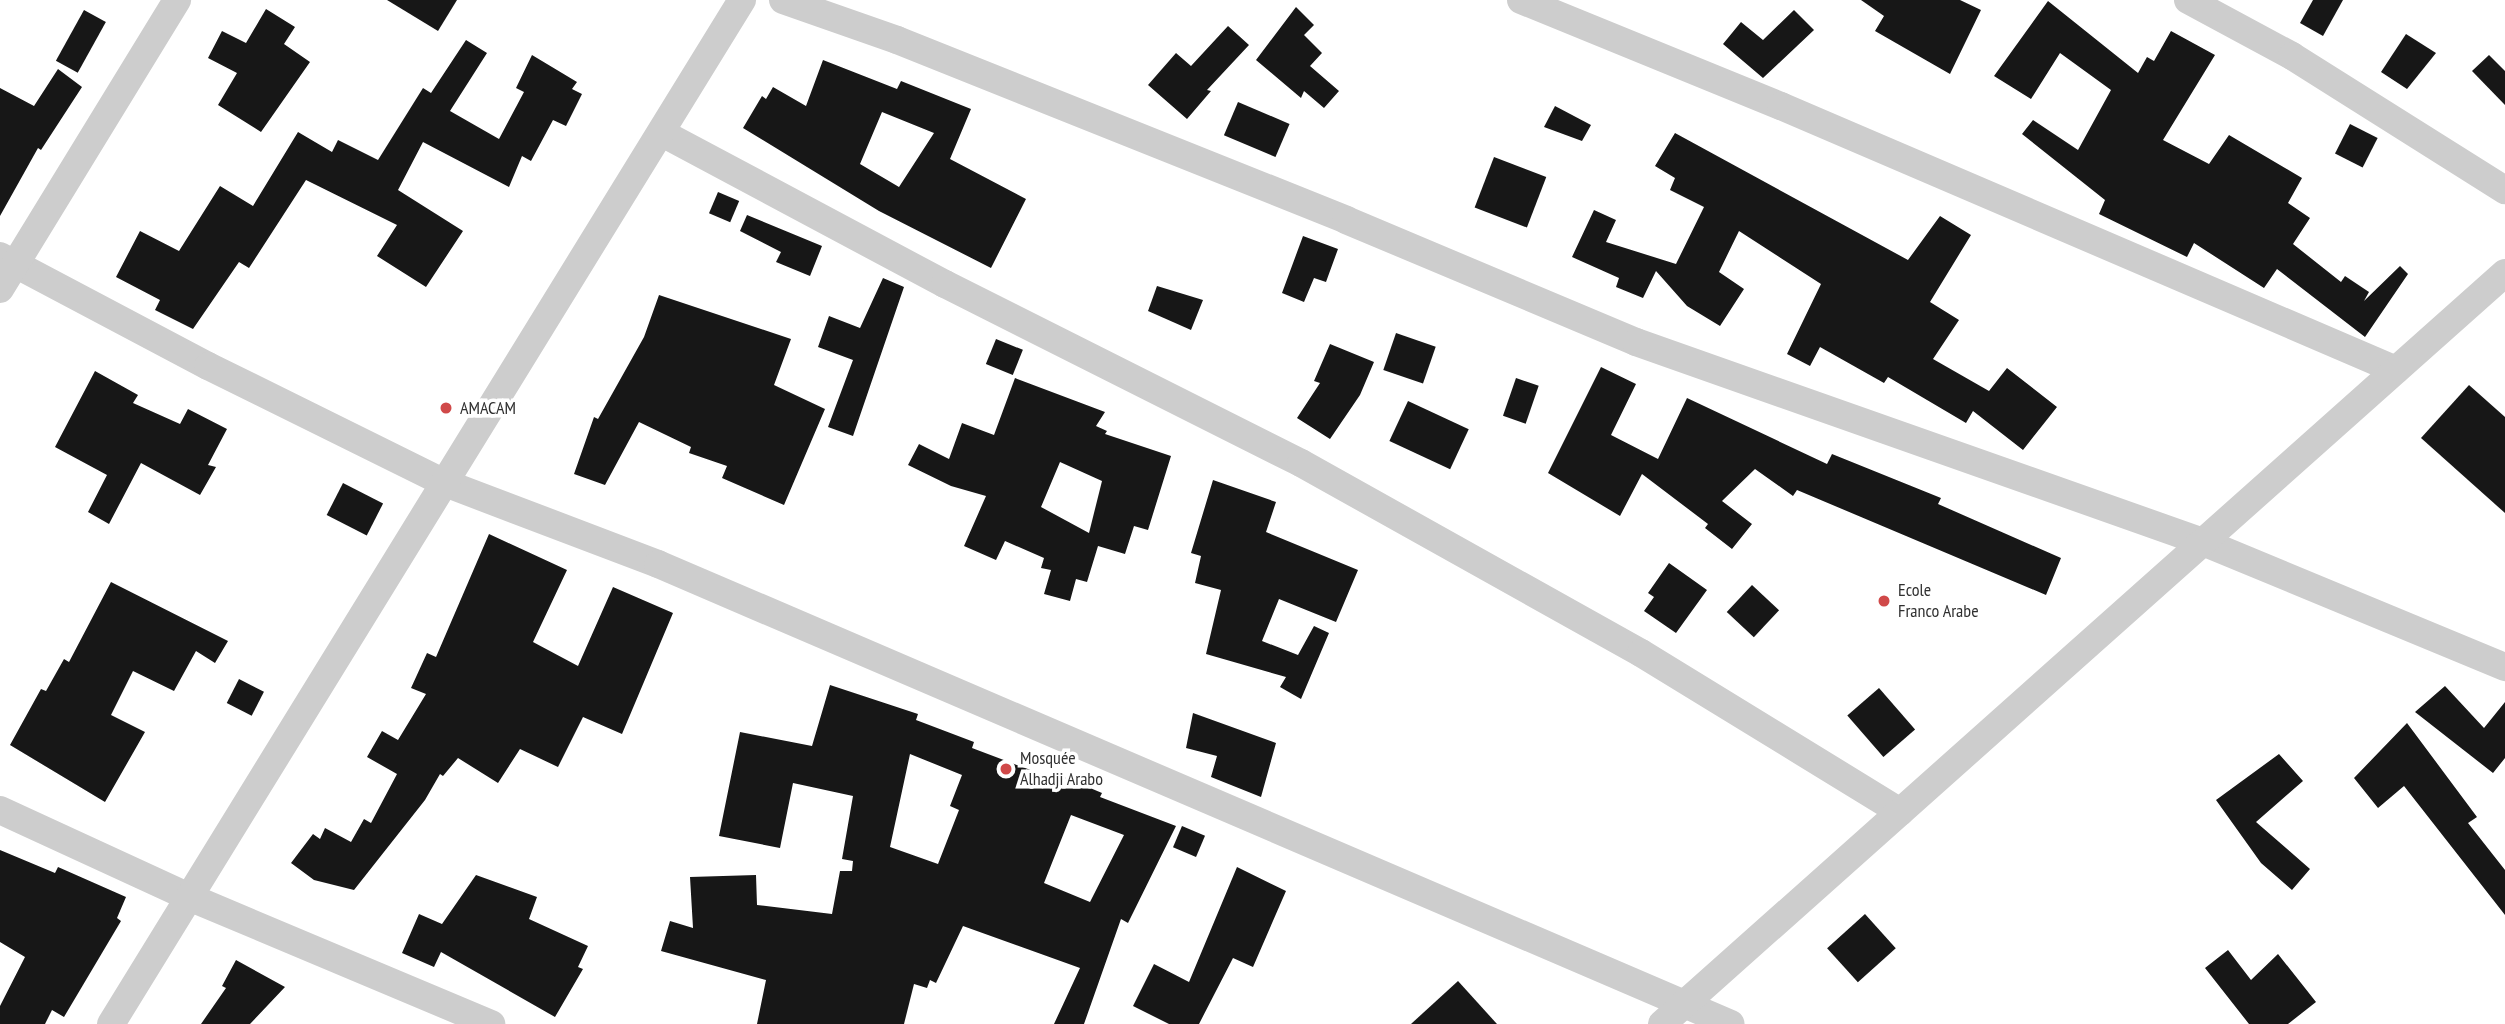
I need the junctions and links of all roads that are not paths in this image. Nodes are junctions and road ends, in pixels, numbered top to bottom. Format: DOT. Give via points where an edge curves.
graph roads {
  1 [pos="177,0"];
  2 [pos="742,0"];
  3 [pos="783,0"];
  4 [pos="1521,0"];
  5 [pos="2188,0"];
  6 [pos="662,132"];
  7 [pos="2505,190"];
  8 [pos="8,259"];
  9 [pos="2505,273"];
  10 [pos="0,289"];
  11 [pos="2396,370"];
  12 [pos="445,483"];
  13 [pos="2203,542"];
  14 [pos="2505,667"];
  15 [pos="0,810"];
  16 [pos="1900,812"];
  17 [pos="189,897"];
  18 [pos="1685,1003"];
  19 [pos="111,1024"];
  20 [pos="491,1024"];
  21 [pos="1661,1024"];
  22 [pos="1731,1024"];
  1 -- 8 [label="street"];
  2 -- 6 [label="street"];
  3 -- 13 [label="street" via="897,40 1321,209 1636,342"];
  4 -- 11 [label="street" via="1781,106"];
  5 -- 7 [label="street" via="2292,56"];
  6 -- 12 [label="street"];
  6 -- 16 [label="street" via="945,284 1301,463 1641,653"];
  8 -- 10 [label="street"];
  8 -- 12 [label="street" via="208,366"];
  9 -- 11 [label="street"];
  11 -- 13 [label="street"];
  12 -- 17 [label="street"];
  12 -- 18 [label="street" via="658,564"];
  13 -- 14 [label="street"];
  13 -- 16 [label="street"];
  15 -- 17 [label="street"];
  16 -- 18 [label="street"];
  17 -- 19 [label="street"];
  17 -- 20 [label="street"];
  18 -- 21 [label="street"];
  18 -- 22 [label="street"];
}
